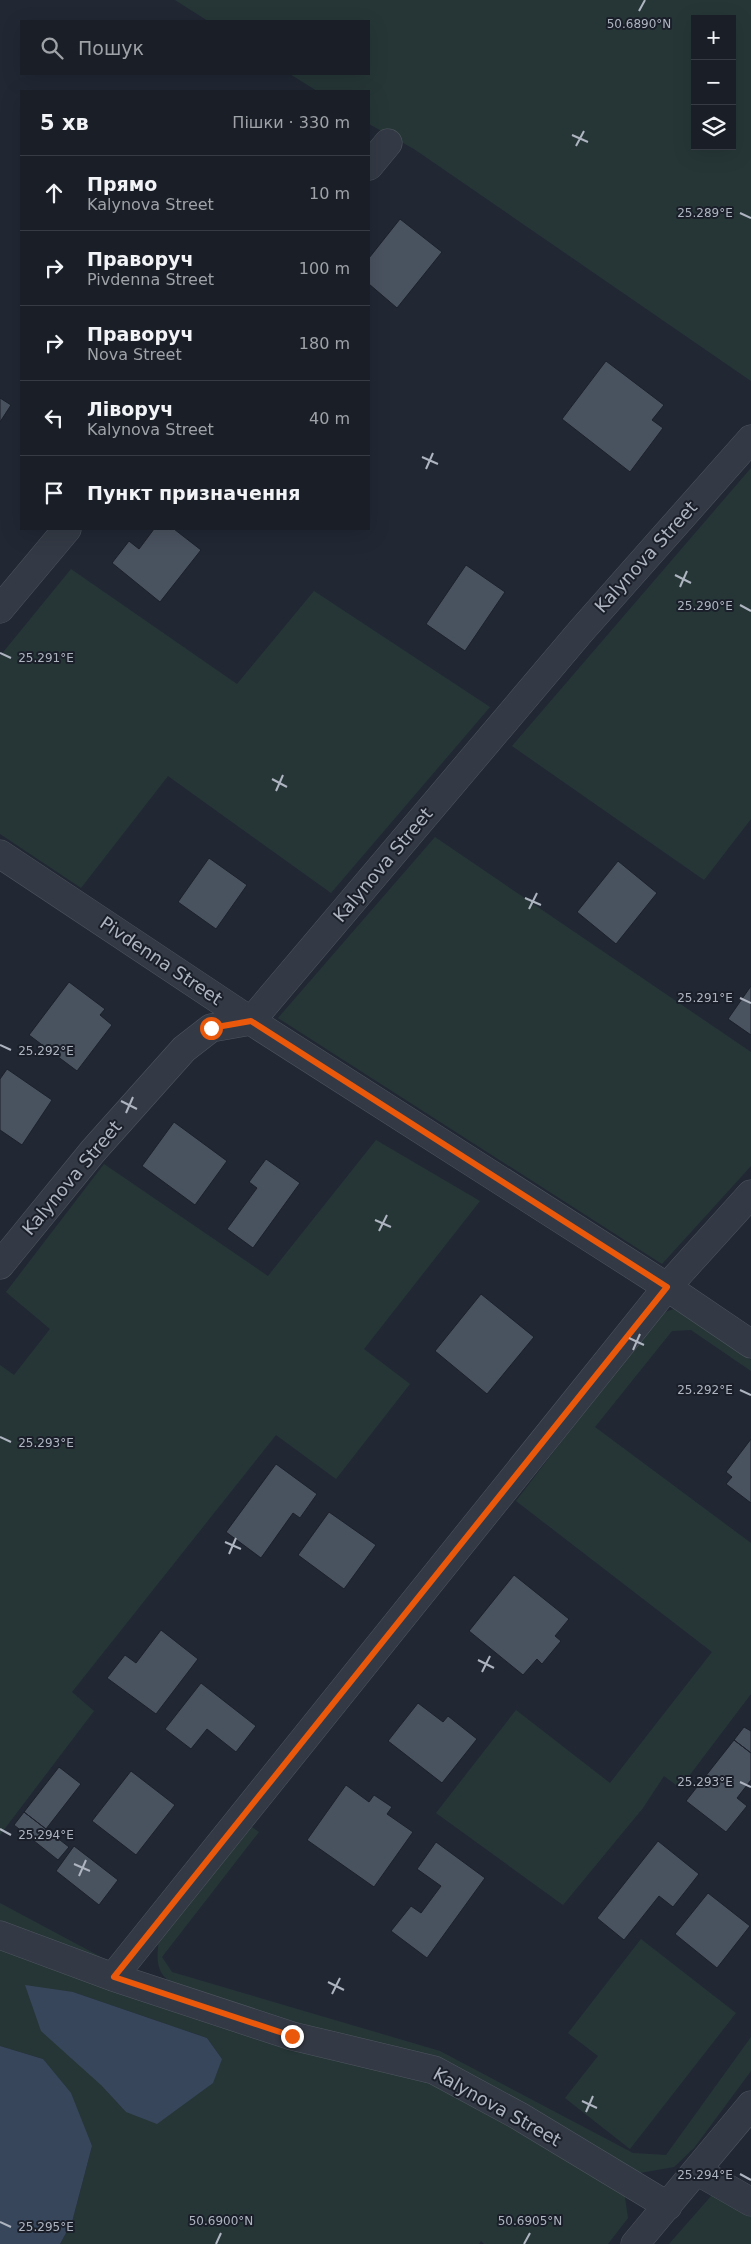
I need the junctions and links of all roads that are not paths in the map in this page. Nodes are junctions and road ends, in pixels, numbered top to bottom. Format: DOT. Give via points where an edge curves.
graph roads {
  1 [pos="388,143"];
  2 [pos="370,165"];
  3 [pos="751,439"];
  4 [pos="66,530"];
  5 [pos="0,609"];
  6 [pos="0,854"];
  7 [pos="251,1021"];
  8 [pos="751,1194"];
  9 [pos="0,1265"];
  10 [pos="667,1287"];
  11 [pos="751,1344"];
  12 [pos="0,1935"];
  13 [pos="114,1977"];
  14 [pos="751,2106"];
  15 [pos="697,2171"];
  16 [pos="751,2202"];
  17 [pos="668,2206"];
  18 [pos="635,2244"];
  1 -- 2 [label="street"];
  3 -- 7 [label="street, Kalynova Street" via="581,631"];
  4 -- 5 [label="street"];
  6 -- 7 [label="street, Pivdenna Street"];
  7 -- 9 [label="street, Kalynova Street" via="211,1028 184,1049 93,1151"];
  7 -- 10 [label="street, Pivdenna Street"];
  8 -- 10 [label="street"];
  10 -- 11 [label="street, Pivdenna Street"];
  10 -- 13 [label="street"];
  12 -- 13 [label="street, Kalynova Street"];
  13 -- 17 [label="street, Kalynova Street" via="292,2036 434,2070 519,2116"];
  14 -- 15 [label="street"];
  15 -- 16 [label="street"];
  15 -- 17 [label="street"];
  17 -- 18 [label="street"];
}
